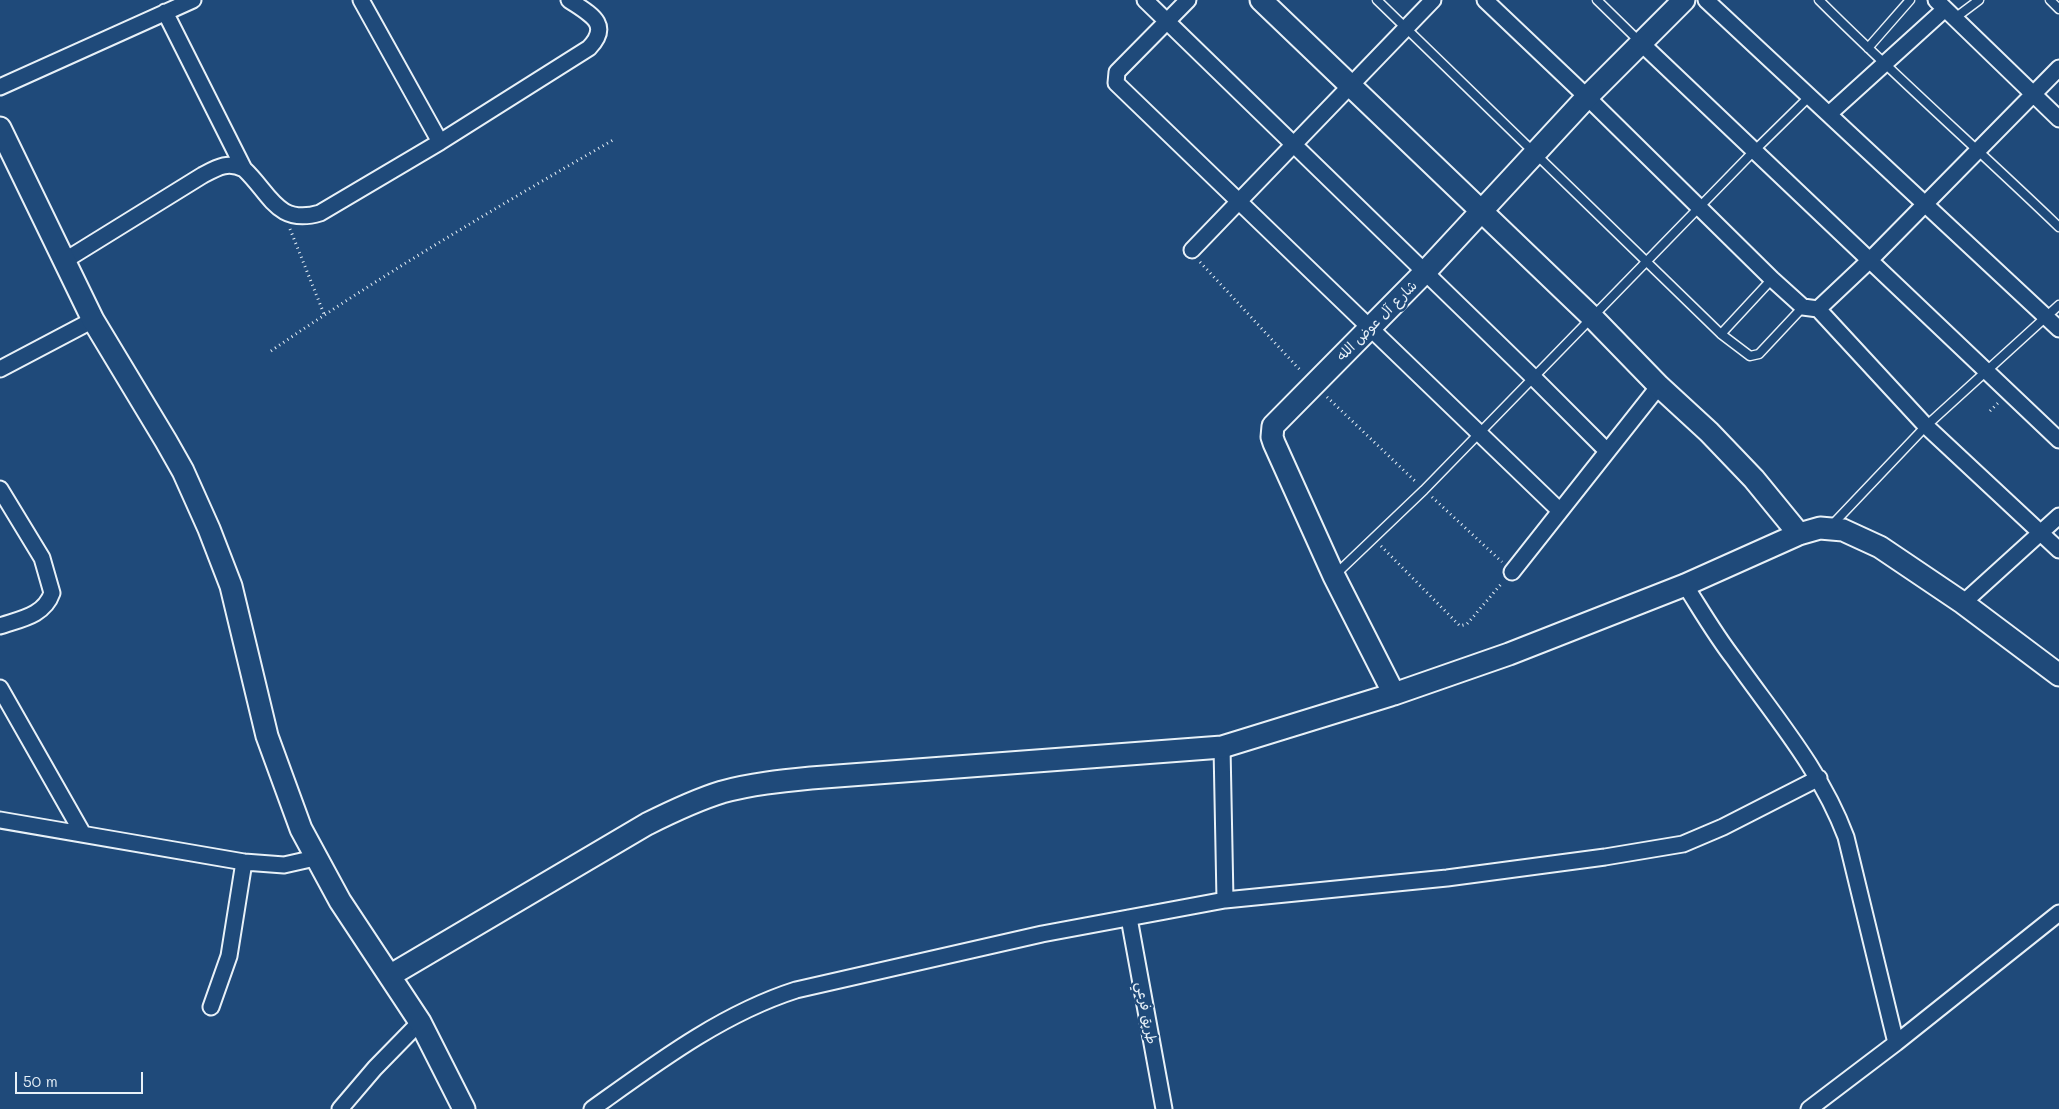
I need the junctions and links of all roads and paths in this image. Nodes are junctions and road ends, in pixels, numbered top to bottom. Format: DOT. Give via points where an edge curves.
graph roads {
  1 [pos="193,0"];
  2 [pos="361,0"];
  3 [pos="569,0"];
  4 [pos="1145,0"];
  5 [pos="1188,0"];
  6 [pos="1261,0"];
  7 [pos="1377,0"];
  8 [pos="1434,0"];
  9 [pos="1485,0"];
  10 [pos="1597,0"];
  11 [pos="1684,0"];
  12 [pos="1706,0"];
  13 [pos="1819,0"];
  14 [pos="1910,0"];
  15 [pos="1979,0"];
  16 [pos="2050,0"];
  17 [pos="1945,9"];
  18 [pos="2059,9"];
  19 [pos="165,12"];
  20 [pos="1167,22"];
  21 [pos="1406,28"];
  22 [pos="1642,44"];
  23 [pos="1868,48"];
  24 [pos="1883,63"];
  25 [pos="2059,68"];
  26 [pos="1350,86"];
  27 [pos="0,87"];
  28 [pos="2033,95"];
  29 [pos="1810,96"];
  30 [pos="1587,97"];
  31 [pos="1829,114"];
  32 [pos="2059,119"];
  33 [pos="0,128"];
  34 [pos="613,140"];
  35 [pos="440,142"];
  36 [pos="1294,145"];
  37 [pos="1978,149"];
  38 [pos="1754,151"];
  39 [pos="1535,154"];
  40 [pos="244,169"];
  41 [pos="1239,200"];
  42 [pos="1924,203"];
  43 [pos="1699,207"];
  44 [pos="1482,211"];
  45 [pos="284,212"];
  46 [pos="2059,227"];
  47 [pos="1192,250"];
  48 [pos="1871,259"];
  49 [pos="64,261"];
  50 [pos="1647,261"];
  51 [pos="1425,272"];
  52 [pos="1772,279"];
  53 [pos="2059,305"];
  54 [pos="1811,308"];
  55 [pos="324,314"];
  56 [pos="2046,316"];
  57 [pos="1593,318"];
  58 [pos="93,320"];
  59 [pos="1371,328"];
  60 [pos="2059,329"];
  61 [pos="1721,334"];
  62 [pos="271,351"];
  63 [pos="0,369"];
  64 [pos="1987,370"];
  65 [pos="1534,378"];
  66 [pos="1314,385"];
  67 [pos="1659,386"];
  68 [pos="1926,426"];
  69 [pos="1478,434"];
  70 [pos="2059,440"];
  71 [pos="1606,451"];
  72 [pos="0,489"];
  73 [pos="1424,490"];
  74 [pos="1560,511"];
  75 [pos="2059,516"];
  76 [pos="1829,527"];
  77 [pos="1799,534"];
  78 [pos="2041,534"];
  79 [pos="1374,538"];
  80 [pos="2059,550"];
  81 [pos="1512,572"];
  82 [pos="1334,576"];
  83 [pos="1685,586"];
  84 [pos="1963,603"];
  85 [pos="0,626"];
  86 [pos="2059,674"];
  87 [pos="0,688"];
  88 [pos="1394,694"];
  89 [pos="1222,747"];
  90 [pos="1819,778"];
  91 [pos="0,820"];
  92 [pos="83,834"];
  93 [pos="315,858"];
  94 [pos="244,862"];
  95 [pos="1225,900"];
  96 [pos="2059,914"];
  97 [pos="1129,918"];
  98 [pos="391,975"];
  99 [pos="211,1007"];
  100 [pos="420,1022"];
  101 [pos="1896,1043"];
  102 [pos="340,1109"];
  103 [pos="464,1109"];
  104 [pos="592,1109"];
  105 [pos="1164,1109"];
  106 [pos="1808,1109"];
  1 -- 19 [label="street"];
  2 -- 35 [label="street"];
  3 -- 35 [label="street" via="596,20 600,30 598,38 589,48"];
  4 -- 20 [label="street"];
  5 -- 20 [label="street"];
  6 -- 26 [label="street"];
  7 -- 21 [label="lane"];
  8 -- 21 [label="street"];
  9 -- 30 [label="street"];
  10 -- 22 [label="lane"];
  11 -- 22 [label="street, شارع آل عوض الله"];
  12 -- 29 [label="street"];
  13 -- 23 [label="lane"];
  14 -- 23 [label="lane"];
  15 -- 17 [label="lane"];
  16 -- 18 [label="lane"];
  17 -- 24 [label="street"];
  17 -- 28 [label="street"];
  19 -- 27 [label="street"];
  19 -- 40 [label="street"];
  20 -- 36 [label="street"];
  20 -- 41 [label="street" via="1117,72 1116,83"];
  21 -- 26 [label="street"];
  21 -- 39 [label="lane"];
  22 -- 30 [label="street, شارع آل عوض الله"];
  22 -- 38 [label="street"];
  23 -- 24 [label="lane"];
  24 -- 31 [label="street"];
  24 -- 37 [label="lane"];
  25 -- 28 [label="street"];
  26 -- 36 [label="street"];
  26 -- 44 [label="street"];
  28 -- 32 [label="street"];
  28 -- 37 [label="street"];
  29 -- 31 [label="street"];
  29 -- 38 [label="lane"];
  30 -- 39 [label="street, شارع آل عوض الله"];
  30 -- 43 [label="street"];
  31 -- 42 [label="street"];
  33 -- 49 [label="street"];
  34 -- 55 [label="path"];
  35 -- 45 [label="street" via="320,213 300,217"];
  36 -- 41 [label="street"];
  36 -- 51 [label="street"];
  37 -- 42 [label="street"];
  37 -- 46 [label="lane"];
  38 -- 43 [label="lane"];
  38 -- 48 [label="street"];
  39 -- 44 [label="street, شارع آل عوض الله"];
  39 -- 50 [label="lane"];
  40 -- 45 [label="street"];
  40 -- 49 [label="street" via="235,165 217,167"];
  41 -- 47 [label="street"];
  41 -- 59 [label="street"];
  42 -- 48 [label="street"];
  42 -- 56 [label="street"];
  43 -- 50 [label="lane"];
  43 -- 52 [label="street"];
  44 -- 51 [label="street, شارع آل عوض الله"];
  44 -- 57 [label="street"];
  45 -- 55 [label="path"];
  47 -- 66 [label="path" via="1193,256"];
  48 -- 54 [label="street"];
  48 -- 64 [label="street"];
  49 -- 58 [label="street"];
  50 -- 57 [label="lane"];
  50 -- 61 [label="lane"];
  51 -- 59 [label="street, شارع آل عوض الله"];
  51 -- 65 [label="street"];
  52 -- 54 [label="street"];
  52 -- 61 [label="lane"];
  53 -- 56 [label="lane"];
  54 -- 61 [label="lane" via="1759,354 1750,356"];
  54 -- 68 [label="street"];
  55 -- 62 [label="path"];
  56 -- 60 [label="street"];
  56 -- 64 [label="lane"];
  57 -- 65 [label="lane"];
  57 -- 67 [label="street"];
  58 -- 63 [label="street"];
  58 -- 93 [label="street" via="166,440 208,529 231,586 267,736"];
  59 -- 66 [label="street, شارع آل عوض الله"];
  59 -- 69 [label="street"];
  64 -- 68 [label="lane"];
  64 -- 70 [label="street"];
  65 -- 69 [label="lane"];
  65 -- 71 [label="street"];
  66 -- 73 [label="path"];
  66 -- 82 [label="street, شارع آل عوض الله" via="1273,426 1272,437"];
  67 -- 71 [label="street"];
  67 -- 77 [label="street" via="1754,479"];
  68 -- 76 [label="lane"];
  68 -- 78 [label="street"];
  69 -- 73 [label="lane"];
  69 -- 74 [label="street"];
  71 -- 74 [label="street"];
  72 -- 85 [label="street" via="42,558 52,593 40,612"];
  73 -- 79 [label="lane"];
  73 -- 81 [label="path"];
  74 -- 81 [label="street"];
  75 -- 78 [label="street"];
  76 -- 77 [label="street"];
  76 -- 84 [label="street" via="1880,547"];
  77 -- 83 [label="street"];
  78 -- 80 [label="street"];
  78 -- 84 [label="street"];
  79 -- 81 [label="path" via="1462,626"];
  79 -- 82 [label="lane"];
  82 -- 88 [label="street, شارع آل عوض الله"];
  83 -- 88 [label="street" via="1509,654"];
  83 -- 90 [label="street"];
  84 -- 86 [label="street"];
  87 -- 92 [label="street"];
  88 -- 89 [label="street"];
  89 -- 95 [label="street"];
  89 -- 98 [label="street" via="811,778 723,792 647,824"];
  90 -- 95 [label="street" via="1683,844 1447,878"];
  90 -- 101 [label="street" via="1846,837"];
  91 -- 92 [label="street"];
  92 -- 94 [label="street"];
  93 -- 94 [label="street" via="284,865"];
  93 -- 98 [label="street" via="340,902"];
  94 -- 99 [label="street" via="229,956"];
  95 -- 97 [label="street"];
  96 -- 101 [label="street"];
  97 -- 104 [label="street" via="1042,934 779,995 677,1050"];
  97 -- 105 [label="street, طريق فرعي"];
  98 -- 100 [label="street"];
  100 -- 102 [label="street"];
  100 -- 103 [label="street"];
  101 -- 106 [label="street"];
}
